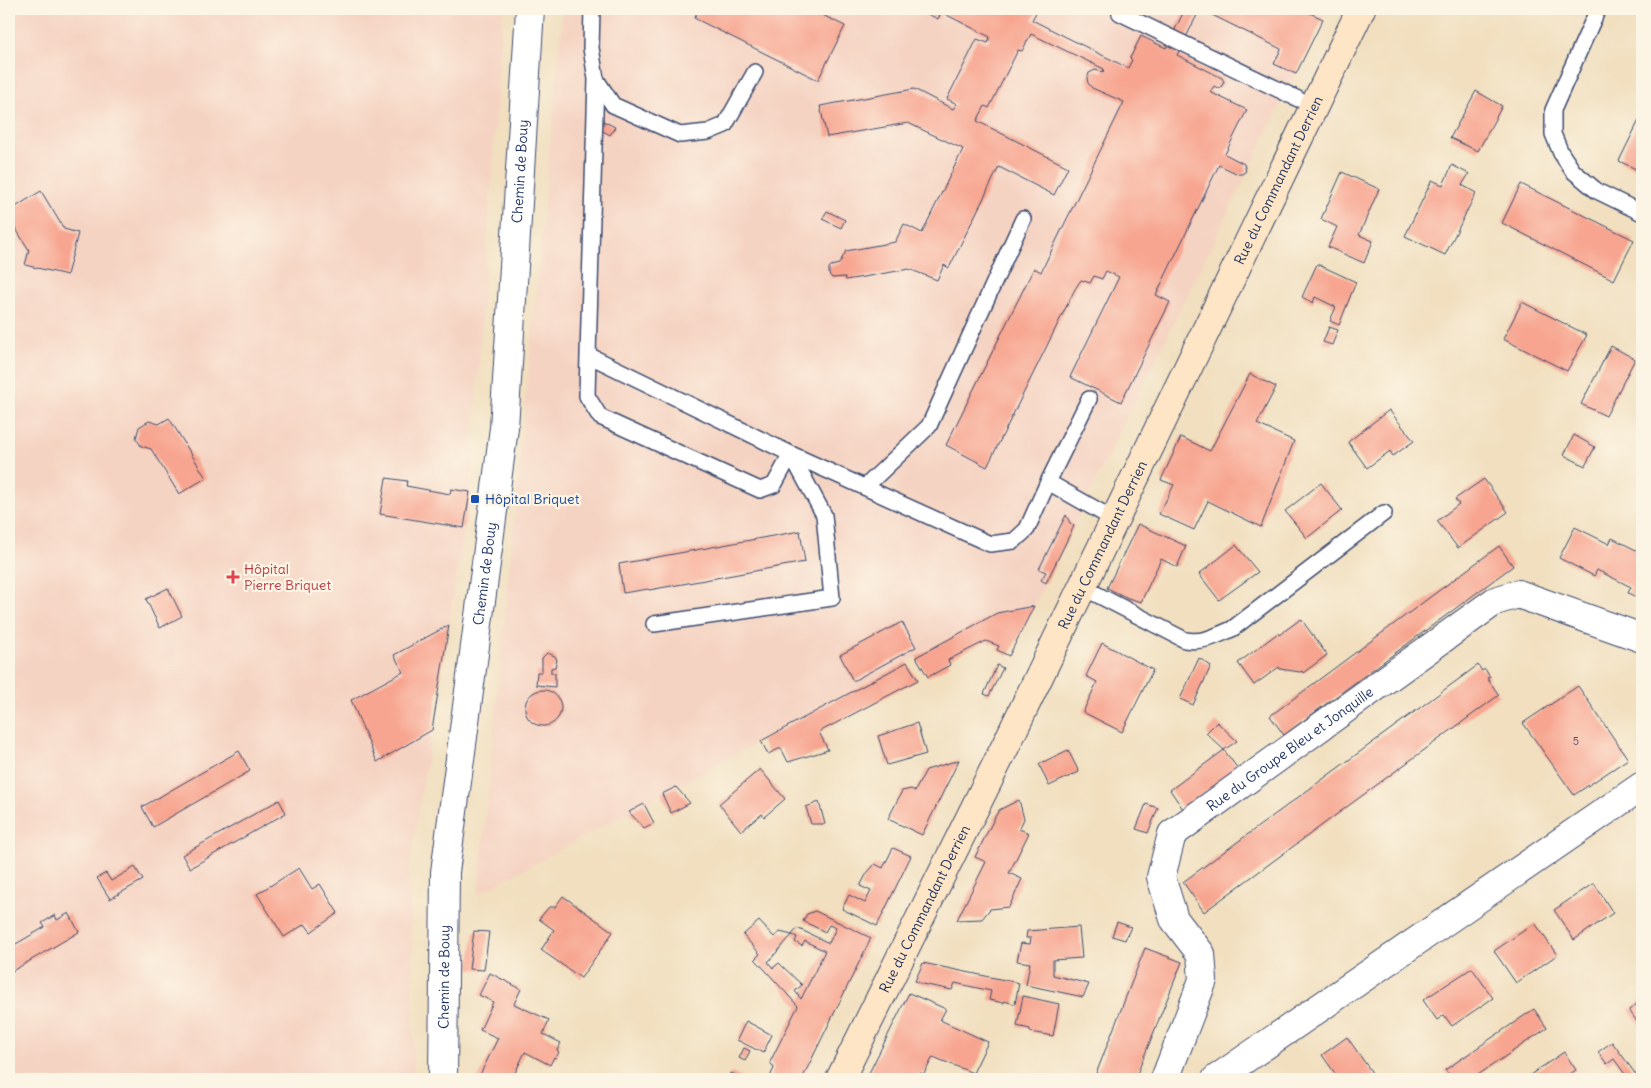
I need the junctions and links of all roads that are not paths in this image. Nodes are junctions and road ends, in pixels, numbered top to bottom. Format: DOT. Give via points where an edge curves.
graph roads {
  1 [pos="530,9"];
  2 [pos="592,9"];
  3 [pos="1121,9"];
  4 [pos="1361,9"];
  5 [pos="1598,9"];
  6 [pos="755,72"];
  7 [pos="596,79"];
  8 [pos="1298,99"];
  9 [pos="1642,213"];
  10 [pos="1023,219"];
  11 [pos="588,354"];
  12 [pos="1089,399"];
  13 [pos="791,454"];
  14 [pos="1048,482"];
  15 [pos="865,487"];
  16 [pos="1384,513"];
  17 [pos="1115,520"];
  18 [pos="1081,590"];
  19 [pos="654,624"];
  20 [pos="1642,638"];
  21 [pos="1642,786"];
  22 [pos="443,1079"];
  23 [pos="840,1079"];
  24 [pos="1165,1079"];
  25 [pos="1216,1079"];
  1 -- 22 [label="street, Chemin de Bouy" via="504,428 445,872"];
  2 -- 7 [label="lane" via="591,48"];
  3 -- 8 [label="lane" via="1120,13"];
  4 -- 17 [label="main road, Rue du Commandant Derrien"];
  5 -- 9 [label="lane" via="1553,110 1553,134 1573,170 1597,191"];
  6 -- 7 [label="lane" via="725,125 708,132 680,135 613,105"];
  7 -- 11 [label="lane"];
  10 -- 15 [label="lane" via="929,426"];
  11 -- 13 [label="lane"];
  11 -- 13 [label="lane" via="587,396 600,417 760,490 774,485"];
  12 -- 14 [label="lane"];
  13 -- 15 [label="lane"];
  13 -- 19 [label="lane" via="824,515 832,598"];
  14 -- 15 [label="lane" via="1027,529 1014,541 990,544"];
  14 -- 17 [label="lane"];
  16 -- 18 [label="lane" via="1232,629 1209,640 1185,640 1096,594"];
  17 -- 18 [label="main road, Rue du Commandant Derrien"];
  18 -- 23 [label="main road, Rue du Commandant Derrien"];
  20 -- 24 [label="street, Rue du Groupe Bleu et Jonquille" via="1518,594 1494,601 1172,834 1161,877 1174,919 1201,954 1203,980"];
  21 -- 25 [label="street"];
}
